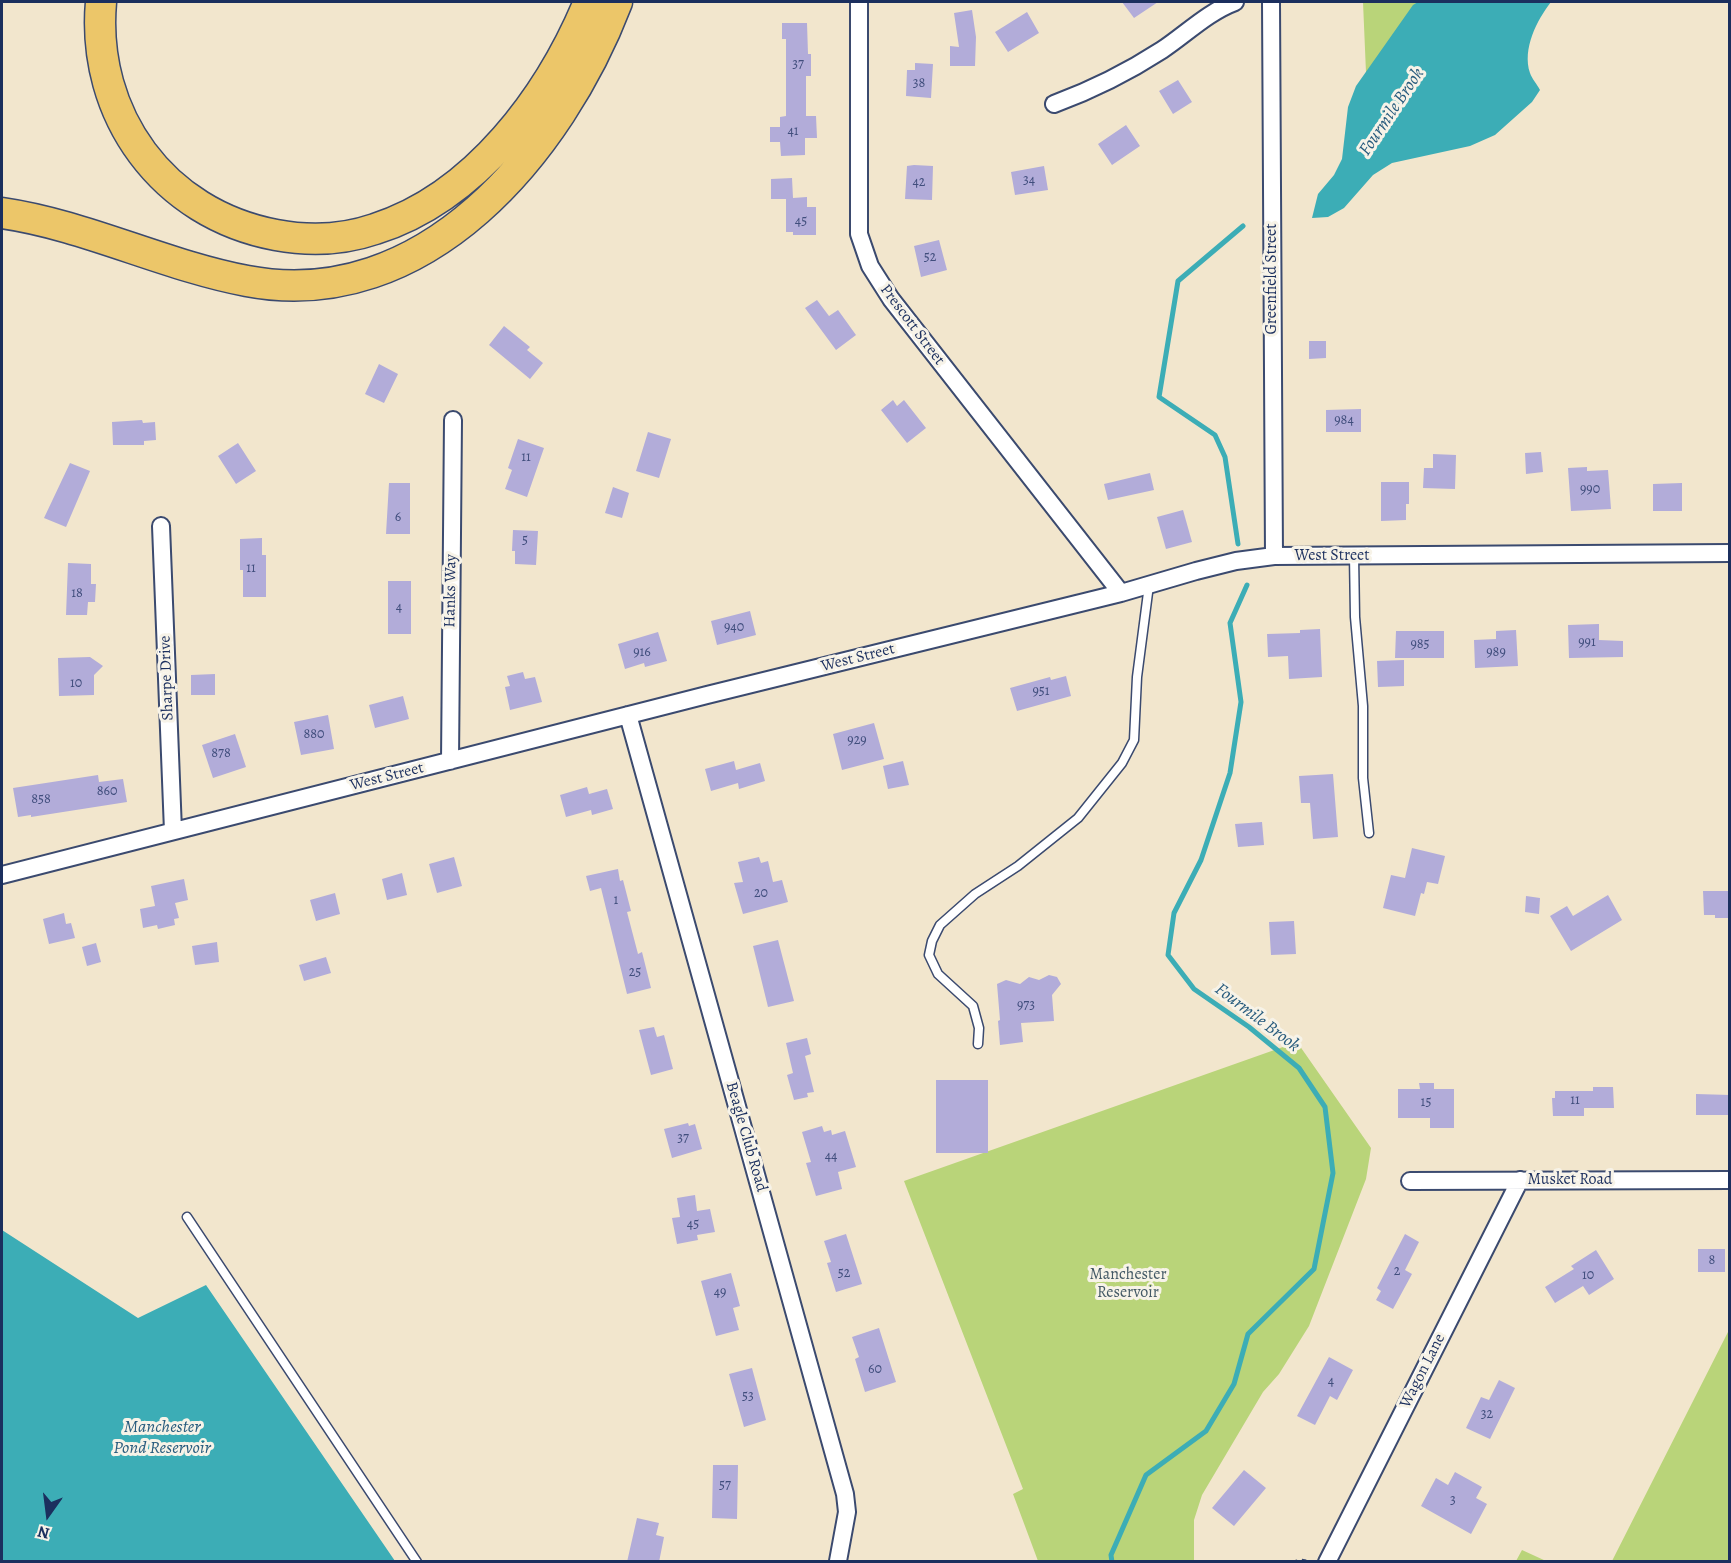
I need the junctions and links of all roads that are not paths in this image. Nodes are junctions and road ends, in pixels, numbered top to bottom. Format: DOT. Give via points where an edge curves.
graph roads {
  1 [pos="101,2"];
  2 [pos="589,2"];
  3 [pos="617,2"];
  4 [pos="859,2"];
  5 [pos="1235,2"];
  6 [pos="1270,2"];
  7 [pos="1054,104"];
  8 [pos="2,213"];
  9 [pos="453,420"];
  10 [pos="161,526"];
  11 [pos="1730,553"];
  12 [pos="1354,555"];
  13 [pos="1274,556"];
  14 [pos="1149,585"];
  15 [pos="1121,593"];
  16 [pos="628,715"];
  17 [pos="450,761"];
  18 [pos="173,831"];
  19 [pos="1369,833"];
  20 [pos="2,874"];
  21 [pos="978,1044"];
  22 [pos="1410,1180"];
  23 [pos="1520,1180"];
  24 [pos="1730,1180"];
  25 [pos="187,1217"];
  26 [pos="839,1561"];
  27 [pos="417,1562"];
  28 [pos="1326,1562"];
  1 -- 2 [label="highway" via="100,51 109,88 127,130 157,171 190,200 227,220 267,233 315,238 361,233 396,221 442,195 468,174 506,138 547,84"];
  3 -- 8 [label="highway" via="580,84 542,140 509,179 437,241 373,273 314,285 256,282"];
  4 -- 15 [label="street, Prescott Street" via="859,234 870,266 891,299"];
  5 -- 7 [label="street" via="1221,7 1162,50 1094,89"];
  6 -- 13 [label="street, Greenfield Street"];
  9 -- 17 [label="street, Hanks Way"];
  10 -- 18 [label="street, Sharpe Drive"];
  11 -- 12 [label="street, West Street"];
  12 -- 13 [label="street, West Street"];
  12 -- 19 [label="lane" via="1363,778"];
  13 -- 14 [label="street, West Street" via="1236,561"];
  14 -- 15 [label="street, West Street"];
  14 -- 21 [label="lane" via="1137,677 1134,740 1122,763 1078,818 975,894 940,925 932,941 929,955 938,974 973,1006 979,1028"];
  15 -- 16 [label="street, West Street"];
  16 -- 17 [label="street, West Street"];
  16 -- 26 [label="street, Beagle Club Road" via="845,1494 847,1512"];
  17 -- 18 [label="street, West Street"];
  18 -- 20 [label="street, West Street"];
  22 -- 23 [label="street, Musket Road"];
  23 -- 24 [label="street, Musket Road"];
  23 -- 28 [label="street, Wagon Lane"];
  25 -- 27 [label="lane"];
}
